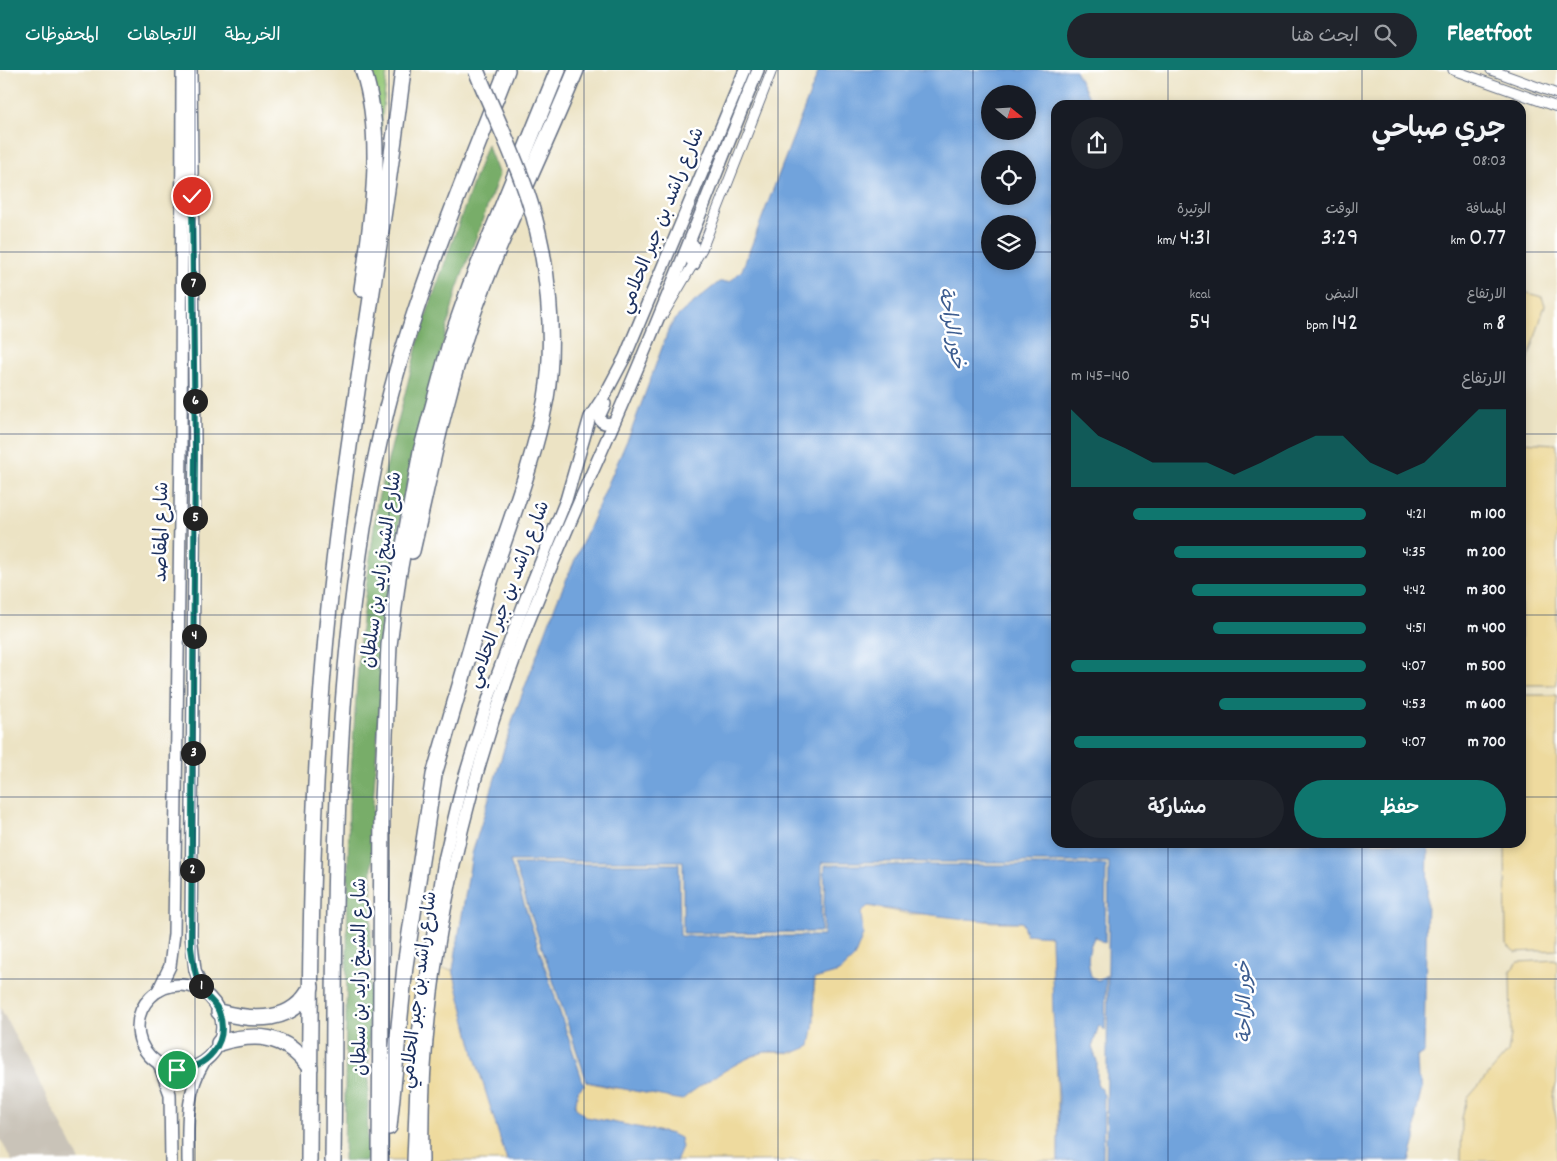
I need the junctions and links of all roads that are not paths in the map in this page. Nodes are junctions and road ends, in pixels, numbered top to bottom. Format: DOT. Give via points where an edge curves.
graph roads {
  1 [pos="182,70"];
  2 [pos="191,70"];
  3 [pos="363,70"];
  4 [pos="403,70"];
  5 [pos="476,70"];
  6 [pos="507,70"];
  7 [pos="558,70"];
  8 [pos="576,70"];
  9 [pos="745,70"];
  10 [pos="758,70"];
  11 [pos="772,70"];
  12 [pos="1453,70"];
  13 [pos="1492,70"];
  14 [pos="1557,94"];
  15 [pos="1557,107"];
  16 [pos="699,215"];
  17 [pos="694,264"];
  18 [pos="653,329"];
  19 [pos="617,372"];
  20 [pos="613,423"];
  21 [pos="348,447"];
  22 [pos="389,645"];
  23 [pos="311,985"];
  24 [pos="158,991"];
  25 [pos="203,992"];
  26 [pos="219,1012"];
  27 [pos="219,1043"];
  28 [pos="204,1062"];
  29 [pos="159,1064"];
  30 [pos="310,1068"];
  31 [pos="171,1161"];
  32 [pos="188,1161"];
  33 [pos="309,1161"];
  34 [pos="333,1161"];
  35 [pos="380,1161"];
  36 [pos="385,1161"];
  37 [pos="413,1161"];
  38 [pos="423,1161"];
  1 -- 24 [label="main road, شارع المقاصد" via="182,449 174,934 170,966"];
  2 -- 25 [label="main road, شارع المقاصد" via="195,448 191,935 195,970"];
  3 -- 21 [label="highway" via="373,120 374,164 349,387"];
  4 -- 21 [label="highway"];
  5 -- 36 [label="highway, bridge" via="530,203 543,256 550,348 546,396 533,453 490,582 434,775 405,966"];
  6 -- 34 [label="highway, شارع الشيخ زايد بن سلطان" via="406,341 373,474 362,542 345,671 340,772"];
  7 -- 22 [label="highway, شارع الشيخ زايد بن سلطان" via="470,286 435,395 410,507"];
  8 -- 22 [label="highway" via="503,237 459,357"];
  9 -- 19 [label="main road, شارع راشد بن جبر الحلامي"];
  10 -- 16 [label="main road, شارع راشد بن جبر الحلامي"];
  11 -- 17 [label="street"];
  12 -- 15 [label="street"];
  13 -- 14 [label="street"];
  16 -- 17 [label="main road" via="690,256"];
  16 -- 18 [label="main road, شارع راشد بن جبر الحلامي"];
  17 -- 18 [label="street"];
  18 -- 20 [label="main road, شارع راشد بن جبر الحلامي"];
  19 -- 20 [label="main road" via="617,382 599,417 604,423"];
  19 -- 37 [label="main road, شارع راشد بن جبر الحلامي" via="587,423 566,500 488,697 462,786 444,860 418,1032"];
  20 -- 38 [label="main road, شارع راشد بن جبر الحلامي" via="527,626 473,788 439,955 426,1074"];
  21 -- 23 [label="highway" via="321,710"];
  22 -- 35 [label="highway, شارع الشيخ زايد بن سلطان" via="382,801"];
  23 -- 26 [label="highway" via="298,1005 284,1014 252,1019"];
  23 -- 30 [label="highway"];
  24 -- 25 [label="main road" via="186,985"];
  24 -- 29 [label="main road" via="143,1007 138,1028 143,1049"];
  25 -- 26 [label="main road"];
  26 -- 27 [label="main road" via="222,1030"];
  27 -- 28 [label="main road"];
  27 -- 30 [label="highway" via="246,1036 267,1038 293,1050"];
  28 -- 29 [label="main road" via="177,1070"];
  28 -- 32 [label="main road" via="190,1095"];
  29 -- 31 [label="main road" via="171,1103"];
  30 -- 33 [label="highway"];
}
